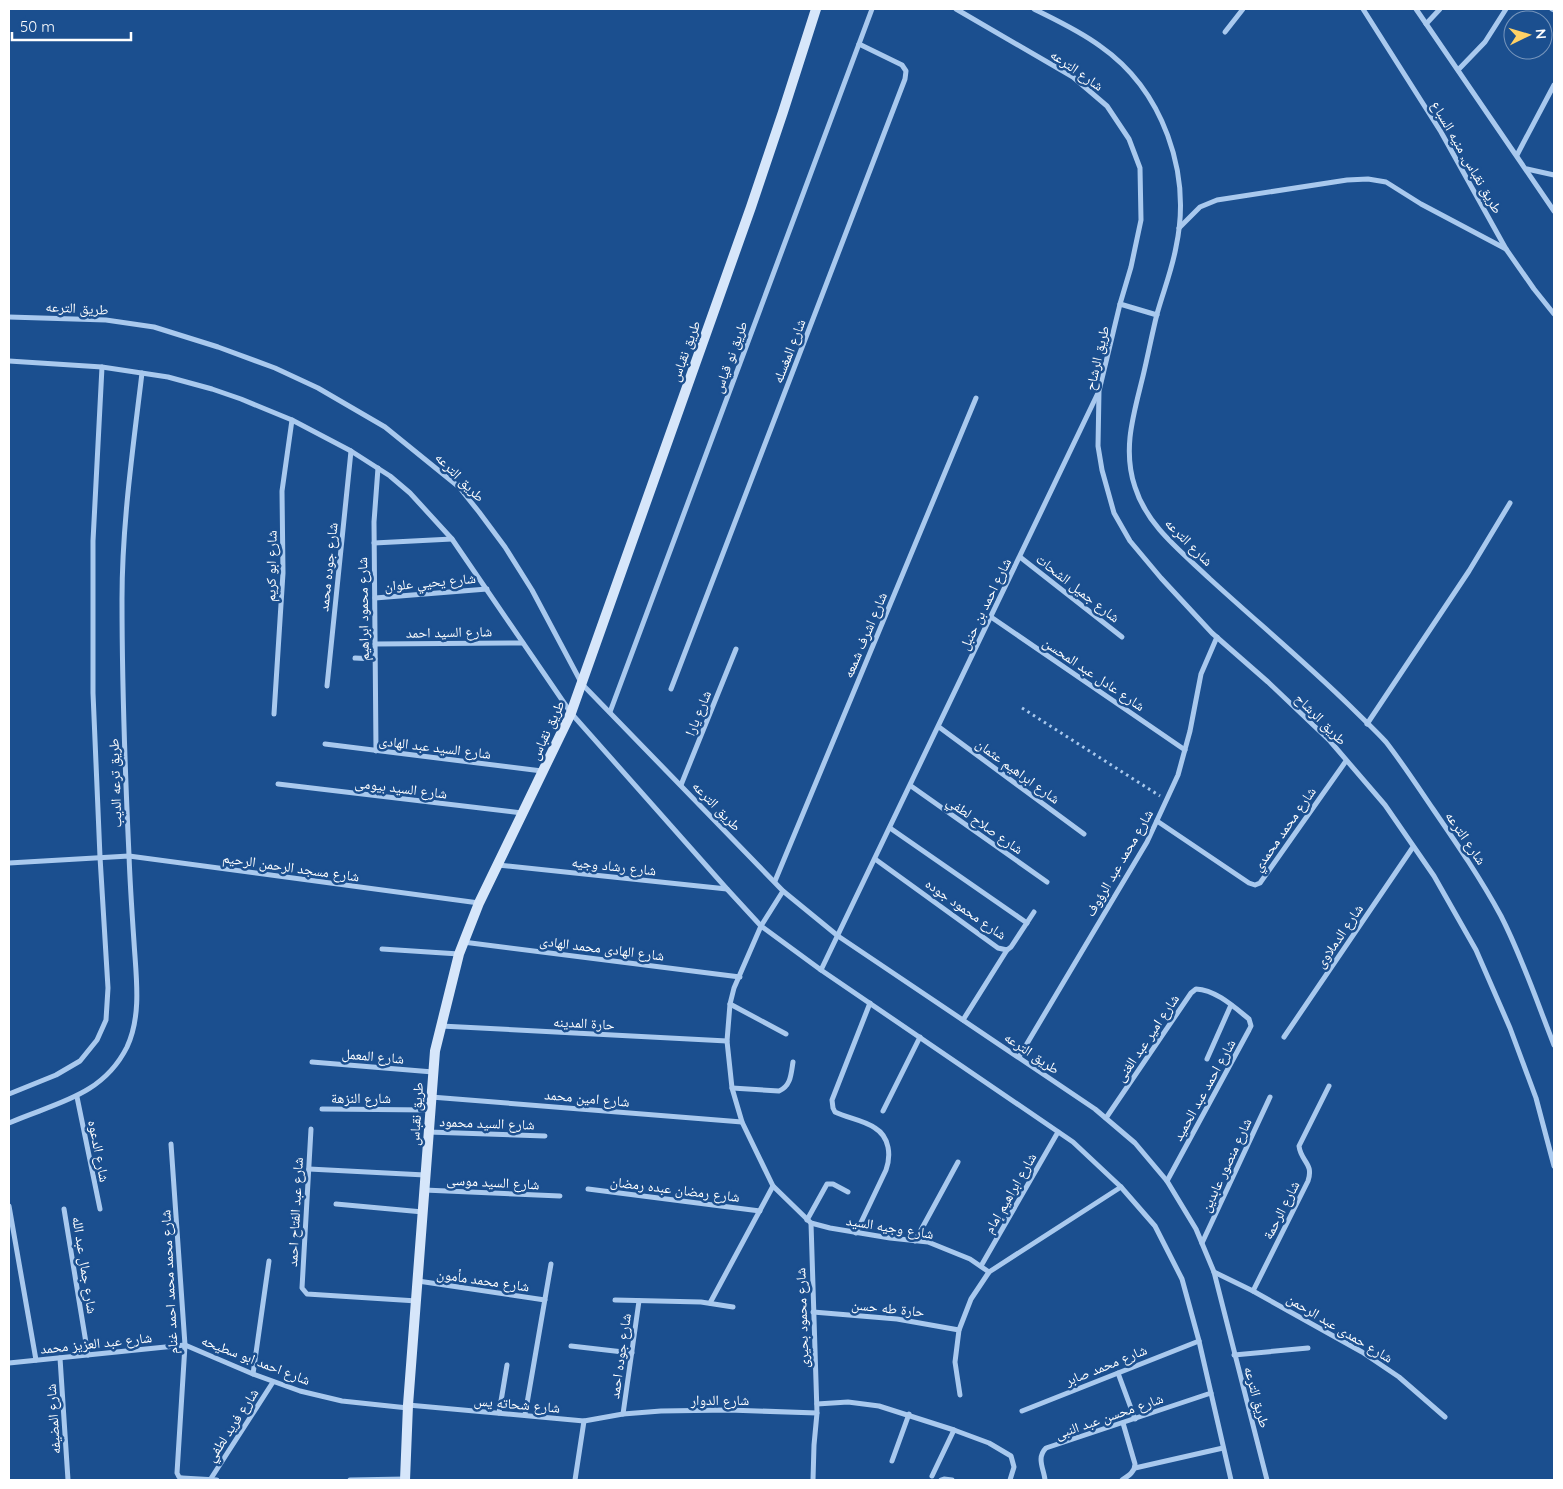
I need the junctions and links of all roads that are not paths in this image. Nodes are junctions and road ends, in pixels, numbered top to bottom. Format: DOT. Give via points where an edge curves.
graph roads {
  1 [pos="816,9"];
  2 [pos="872,9"];
  3 [pos="956,9"];
  4 [pos="1034,9"];
  5 [pos="1244,9"];
  6 [pos="1362,9"];
  7 [pos="1416,9"];
  8 [pos="1440,9"];
  9 [pos="1506,9"];
  10 [pos="1426,24"];
  11 [pos="1225,32"];
  12 [pos="859,44"];
  13 [pos="1458,70"];
  14 [pos="1554,85"];
  15 [pos="1517,155"];
  16 [pos="1527,169"];
  17 [pos="1554,175"];
  18 [pos="1554,211"];
  19 [pos="1179,228"];
  20 [pos="1506,249"];
  21 [pos="1120,304"];
  22 [pos="1157,314"];
  23 [pos="1554,314"];
  24 [pos="9,317"];
  25 [pos="9,361"];
  26 [pos="102,367"];
  27 [pos="142,374"];
  28 [pos="1099,391"];
  29 [pos="976,398"];
  30 [pos="292,420"];
  31 [pos="351,450"];
  32 [pos="378,468"];
  33 [pos="1510,503"];
  34 [pos="452,539"];
  35 [pos="374,543"];
  36 [pos="1020,558"];
  37 [pos="487,589"];
  38 [pos="375,598"];
  39 [pos="991,618"];
  40 [pos="1122,637"];
  41 [pos="1217,637"];
  42 [pos="523,643"];
  43 [pos="375,644"];
  44 [pos="736,649"];
  45 [pos="354,658"];
  46 [pos="375,658"];
  47 [pos="582,684"];
  48 [pos="327,686"];
  49 [pos="671,690"];
  50 [pos="610,712"];
  51 [pos="571,713"];
  52 [pos="274,714"];
  53 [pos="1367,724"];
  54 [pos="939,726"];
  55 [pos="326,744"];
  56 [pos="1185,750"];
  57 [pos="376,751"];
  58 [pos="1346,760"];
  59 [pos="542,772"];
  60 [pos="278,784"];
  61 [pos="681,785"];
  62 [pos="911,786"];
  63 [pos="522,813"];
  64 [pos="1157,821"];
  65 [pos="890,828"];
  66 [pos="1084,834"];
  67 [pos="1413,848"];
  68 [pos="129,856"];
  69 [pos="102,857"];
  70 [pos="875,859"];
  71 [pos="9,863"];
  72 [pos="498,865"];
  73 [pos="775,881"];
  74 [pos="1047,882"];
  75 [pos="727,890"];
  76 [pos="783,891"];
  77 [pos="479,903"];
  78 [pos="1034,912"];
  79 [pos="1027,923"];
  80 [pos="761,926"];
  81 [pos="838,936"];
  82 [pos="463,942"];
  83 [pos="382,949"];
  84 [pos="1007,950"];
  85 [pos="459,954"];
  86 [pos="821,970"];
  87 [pos="740,977"];
  88 [pos="870,1003"];
  89 [pos="730,1004"];
  90 [pos="1230,1005"];
  91 [pos="1240,1012"];
  92 [pos="963,1020"];
  93 [pos="440,1026"];
  94 [pos="786,1034"];
  95 [pos="920,1037"];
  96 [pos="1284,1037"];
  97 [pos="727,1041"];
  98 [pos="1554,1044"];
  99 [pos="1019,1058"];
  100 [pos="1206,1059"];
  101 [pos="312,1062"];
  102 [pos="793,1062"];
  103 [pos="433,1072"];
  104 [pos="1329,1086"];
  105 [pos="732,1088"];
  106 [pos="9,1094"];
  107 [pos="77,1097"];
  108 [pos="431,1097"];
  109 [pos="1270,1097"];
  110 [pos="322,1109"];
  111 [pos="430,1110"];
  112 [pos="883,1111"];
  113 [pos="1106,1118"];
  114 [pos="742,1122"];
  115 [pos="9,1123"];
  116 [pos="311,1129"];
  117 [pos="428,1132"];
  118 [pos="1058,1132"];
  119 [pos="545,1136"];
  120 [pos="171,1144"];
  121 [pos="958,1162"];
  122 [pos="1554,1166"];
  123 [pos="309,1169"];
  124 [pos="426,1176"];
  125 [pos="1167,1181"];
  126 [pos="773,1186"];
  127 [pos="1121,1187"];
  128 [pos="588,1189"];
  129 [pos="424,1190"];
  130 [pos="848,1192"];
  131 [pos="560,1196"];
  132 [pos="336,1204"];
  133 [pos="9,1206"];
  134 [pos="64,1209"];
  135 [pos="100,1210"];
  136 [pos="760,1211"];
  137 [pos="423,1212"];
  138 [pos="809,1222"];
  139 [pos="856,1233"];
  140 [pos="915,1241"];
  141 [pos="1202,1243"];
  142 [pos="269,1261"];
  143 [pos="550,1264"];
  144 [pos="981,1266"];
  145 [pos="990,1272"];
  146 [pos="1214,1272"];
  147 [pos="418,1281"];
  148 [pos="1253,1291"];
  149 [pos="545,1300"];
  150 [pos="615,1300"];
  151 [pos="417,1301"];
  152 [pos="639,1301"];
  153 [pos="710,1303"];
  154 [pos="733,1307"];
  155 [pos="813,1312"];
  156 [pos="959,1330"];
  157 [pos="1199,1340"];
  158 [pos="185,1345"];
  159 [pos="571,1346"];
  160 [pos="1308,1348"];
  161 [pos="632,1353"];
  162 [pos="88,1355"];
  163 [pos="1234,1355"];
  164 [pos="60,1358"];
  165 [pos="36,1360"];
  166 [pos="9,1363"];
  167 [pos="507,1365"];
  168 [pos="1118,1373"];
  169 [pos="253,1374"];
  170 [pos="273,1382"];
  171 [pos="1211,1393"];
  172 [pos="960,1395"];
  173 [pos="817,1404"];
  174 [pos="408,1407"];
  175 [pos="1022,1411"];
  176 [pos="817,1412"];
  177 [pos="499,1413"];
  178 [pos="623,1414"];
  179 [pos="909,1414"];
  180 [pos="525,1415"];
  181 [pos="1445,1417"];
  182 [pos="1134,1419"];
  183 [pos="584,1421"];
  184 [pos="1123,1423"];
  185 [pos="954,1430"];
  186 [pos="1224,1448"];
  187 [pos="892,1461"];
  188 [pos="1135,1468"];
  189 [pos="932,1476"];
  190 [pos="68,1480"];
  191 [pos="210,1480"];
  192 [pos="217,1480"];
  193 [pos="350,1480"];
  194 [pos="405,1480"];
  195 [pos="574,1480"];
  196 [pos="813,1480"];
  197 [pos="941,1480"];
  198 [pos="950,1480"];
  199 [pos="1010,1480"];
  200 [pos="1045,1480"];
  201 [pos="1122,1480"];
  202 [pos="1231,1480"];
  203 [pos="1267,1480"];
  1 -- 47 [label="street, طريق نقباس" via="747,216"];
  2 -- 12 [label="street, طريق نو قياس"];
  3 -- 21 [label="street, شارع الترعه" via="1073,77 1107,106 1129,138 1140,168 1141,220 1132,267"];
  4 -- 19 [label="street, شارع الترعه" via="1100,45 1120,61 1150,98 1172,149 1178,180"];
  5 -- 11 [label="street"];
  6 -- 20 [label="street, طريق نقباس, منيه السباع" via="1441,132"];
  7 -- 10 [label="street"];
  8 -- 10 [label="street"];
  9 -- 13 [label="street" via="1486,42"];
  10 -- 13 [label="street"];
  12 -- 49 [label="street, شارع المغسله" via="902,65 906,71 905,78"];
  12 -- 50 [label="street, طريق نو قياس"];
  13 -- 15 [label="street"];
  14 -- 15 [label="street"];
  15 -- 16 [label="street"];
  16 -- 17 [label="street"];
  16 -- 18 [label="street"];
  19 -- 20 [label="street" via="1200,207 1217,200 1368,179 1386,182"];
  19 -- 22 [label="street, شارع الترعه"];
  20 -- 23 [label="street, طريق نقباس, منيه السباع"];
  21 -- 22 [label="street"];
  21 -- 28 [label="street, طريق الرشاح"];
  22 -- 53 [label="street, شارع الترعه" via="1129,443 1129,463 1140,502 1164,536 1314,670"];
  24 -- 47 [label="street, طريق الترعه" via="106,320 180,334 275,368 318,388 385,427 459,487 480,512 532,590"];
  25 -- 26 [label="street"];
  26 -- 27 [label="street"];
  26 -- 69 [label="street, طريق ترعه الديب" via="93,560 93,693"];
  27 -- 30 [label="street" via="168,377 212,389"];
  27 -- 68 [label="street, طريق ترعه الديب" via="128,492 122,597"];
  28 -- 36 [label="street, شارع احمد بن حنبل"];
  28 -- 41 [label="street, طريق الرشاح" via="1098,446 1114,513 1130,541"];
  29 -- 73 [label="street, شارع اشرف شمعه"];
  30 -- 31 [label="street"];
  30 -- 52 [label="street, شارع ابو كريم" via="282,490 283,573"];
  31 -- 32 [label="street"];
  31 -- 48 [label="street, شارع جوده محمد"];
  32 -- 34 [label="street" via="410,493"];
  32 -- 35 [label="street, شارع محمود ابراهيم"];
  33 -- 53 [label="street" via="1469,571"];
  34 -- 35 [label="street"];
  34 -- 37 [label="street"];
  35 -- 38 [label="street, شارع محمود ابراهيم"];
  36 -- 39 [label="street, شارع احمد بن حنبل"];
  36 -- 40 [label="street, شارع جميل الشحات"];
  37 -- 38 [label="street, شارع يحيي علوان"];
  37 -- 42 [label="street"];
  38 -- 43 [label="street, شارع محمود ابراهيم"];
  39 -- 54 [label="street, شارع احمد بن حنبل"];
  39 -- 56 [label="street, شارع عادل عبد المحسن"];
  41 -- 56 [label="street, شارع محمد عبد الرؤوف" via="1201,674"];
  41 -- 58 [label="street, طريق الرشاح" via="1330,741"];
  42 -- 43 [label="street, شارع السيد احمد"];
  42 -- 51 [label="street"];
  43 -- 46 [label="street, شارع محمود ابراهيم"];
  44 -- 61 [label="street, شارع يارا"];
  45 -- 46 [label="street"];
  46 -- 57 [label="street, شارع محمود ابراهيم"];
  47 -- 50 [label="street, طريق الترعه"];
  47 -- 51 [label="street, طريق نقباس"];
  50 -- 61 [label="street, طريق الترعه"];
  51 -- 59 [label="street, طريق نقباس"];
  51 -- 75 [label="street"];
  53 -- 98 [label="street, شارع الترعه" via="1384,740 1407,771 1473,868 1502,918"];
  54 -- 62 [label="street, شارع احمد بن حنبل"];
  54 -- 66 [label="street, شارع ابراهيم عثمان"];
  55 -- 57 [label="street, شارع السيد عبد الهادى"];
  56 -- 64 [label="street, شارع محمد عبد الرؤوف" via="1178,775"];
  57 -- 59 [label="street, شارع السيد عبد الهادى"];
  58 -- 64 [label="street, شارع محمد محمدي" via="1260,883 1254,885"];
  58 -- 67 [label="street, طريق الرشاح" via="1385,805"];
  59 -- 63 [label="street, طريق نقباس"];
  60 -- 63 [label="street, شارع السيد بيومى"];
  61 -- 73 [label="street, طريق الترعه"];
  62 -- 65 [label="street, شارع احمد بن حنبل"];
  62 -- 74 [label="street, شارع صلاح لطفي"];
  63 -- 72 [label="street, طريق نقباس"];
  64 -- 99 [label="street, شارع محمد عبد الرؤوف"];
  65 -- 70 [label="street, شارع احمد بن حنبل"];
  65 -- 79 [label="street"];
  67 -- 96 [label="street, شارع الدملاوى"];
  67 -- 122 [label="street, طريق الرشاح" via="1434,876 1480,959 1536,1098"];
  68 -- 69 [label="street, شارع مسجد الرحمن الرحيم"];
  68 -- 77 [label="street, شارع مسجد الرحمن الرحيم"];
  68 -- 107 [label="street, طريق ترعه الديب" via="137,991 135,1018 127,1046 114,1069"];
  69 -- 71 [label="street, شارع مسجد الرحمن الرحيم"];
  69 -- 106 [label="street, طريق ترعه الديب" via="108,988 106,1020 97,1040 80,1061 56,1075"];
  70 -- 81 [label="street, شارع احمد بن حنبل"];
  70 -- 84 [label="street, شارع محمود جوده" via="998,948"];
  72 -- 75 [label="street, شارع رشاد وجيه"];
  72 -- 77 [label="street, طريق نقباس"];
  73 -- 76 [label="street, طريق الترعه"];
  75 -- 80 [label="street"];
  76 -- 80 [label="street"];
  76 -- 81 [label="street, طريق الترعه"];
  77 -- 82 [label="street, طريق نقباس"];
  78 -- 79 [label="street, شارع محمود جوده"];
  79 -- 84 [label="street, شارع محمود جوده"];
  80 -- 86 [label="street"];
  80 -- 87 [label="street"];
  81 -- 86 [label="street, شارع احمد بن حنبل"];
  81 -- 92 [label="street, طريق الترعه"];
  82 -- 85 [label="street, طريق نقباس"];
  82 -- 87 [label="street, شارع الهادى محمد الهادى"];
  83 -- 85 [label="street"];
  84 -- 92 [label="street"];
  85 -- 93 [label="street, طريق نقباس"];
  86 -- 88 [label="street"];
  87 -- 89 [label="street"];
  88 -- 95 [label="street"];
  88 -- 139 [label="street" via="832,1100 835,1112 875,1128 889,1150 890,1160"];
  89 -- 94 [label="street"];
  89 -- 97 [label="street"];
  90 -- 91 [label="street, شارع امير عبد الغنى"];
  90 -- 100 [label="street"];
  90 -- 113 [label="street, شارع امير عبد الغنى" via="1204,989 1190,993"];
  91 -- 125 [label="street, شارع احمد عبد الحميد" via="1249,1019 1251,1026"];
  92 -- 99 [label="street, طريق الترعه"];
  93 -- 97 [label="street, حارة المدينه"];
  93 -- 103 [label="street, طريق نقباس"];
  95 -- 112 [label="street"];
  95 -- 118 [label="street"];
  97 -- 105 [label="street"];
  99 -- 113 [label="street, طريق الترعه"];
  101 -- 103 [label="street, شارع المعمل"];
  102 -- 105 [label="street" via="784,1089"];
  103 -- 108 [label="street, طريق نقباس"];
  104 -- 148 [label="street, شارع الرحمة" via="1299,1146 1301,1157 1310,1167 1308,1181"];
  105 -- 114 [label="street"];
  107 -- 115 [label="street, طريق ترعه الديب"];
  107 -- 135 [label="street, شارع الدعوه"];
  108 -- 111 [label="street, طريق نقباس"];
  108 -- 114 [label="street, شارع امين محمد"];
  109 -- 141 [label="street, شارع منصور عابدين"];
  110 -- 111 [label="street, شارع النزهة"];
  111 -- 117 [label="street, طريق نقباس"];
  113 -- 125 [label="street, طريق الترعه" via="1135,1143"];
  114 -- 126 [label="street"];
  116 -- 123 [label="street, شارع عبد الفتاح احمد"];
  117 -- 119 [label="street, شارع السيد محمود"];
  117 -- 124 [label="street, طريق نقباس"];
  118 -- 127 [label="street"];
  118 -- 144 [label="street, شارع ابراهيم إمام"];
  120 -- 158 [label="street, شارع محمد محمد احمد غنام"];
  121 -- 140 [label="street"];
  123 -- 124 [label="street"];
  123 -- 151 [label="street, شارع عبد الفتاح احمد" via="302,1288 307,1294"];
  124 -- 129 [label="street, طريق نقباس"];
  125 -- 141 [label="street, طريق الترعه"];
  126 -- 136 [label="street"];
  126 -- 138 [label="street"];
  127 -- 145 [label="street"];
  127 -- 157 [label="street" via="1160,1235 1182,1279"];
  128 -- 136 [label="street, شارع رمضان عبده رمضان"];
  129 -- 131 [label="street, شارع السيد موسى"];
  129 -- 137 [label="street, طريق نقباس"];
  130 -- 138 [label="street" via="828,1184"];
  132 -- 137 [label="street"];
  133 -- 165 [label="street"];
  134 -- 162 [label="street, شارع جمال عبد الله"];
  136 -- 153 [label="street"];
  137 -- 147 [label="street, طريق نقباس"];
  138 -- 139 [label="street, شارع وجيه السيد"];
  138 -- 155 [label="street, شارع محمود بحيرى"];
  139 -- 140 [label="street, شارع وجيه السيد"];
  140 -- 144 [label="street, شارع وجيه السيد" via="952,1251"];
  141 -- 146 [label="street, طريق الترعه"];
  142 -- 169 [label="street"];
  143 -- 149 [label="street"];
  144 -- 145 [label="street, شارع وجيه السيد"];
  145 -- 156 [label="street" via="970,1299"];
  146 -- 148 [label="street, شارع حمدى عبد الرحمن"];
  146 -- 163 [label="street, طريق الترعه"];
  147 -- 149 [label="street, شارع محمد مأمون"];
  147 -- 151 [label="street, طريق نقباس"];
  148 -- 181 [label="street, شارع حمدى عبد الرحمن" via="1362,1352 1399,1377"];
  149 -- 180 [label="street"];
  150 -- 152 [label="street"];
  151 -- 174 [label="street, طريق نقباس"];
  152 -- 153 [label="street"];
  152 -- 161 [label="street, شارع جوده احمد"];
  153 -- 154 [label="street"];
  155 -- 156 [label="street, حارة طه حسن" via="897,1319"];
  155 -- 173 [label="street, شارع محمود بحيرى"];
  156 -- 172 [label="street" via="955,1362"];
  157 -- 168 [label="street, شارع محمد صابر"];
  157 -- 171 [label="street"];
  158 -- 162 [label="street, شارع عبد العزيز محمد"];
  158 -- 169 [label="street, شارع احمد ابو سطيحه"];
  158 -- 191 [label="street, شارع محمد محمد احمد غنام" via="177,1473 182,1478"];
  159 -- 161 [label="street"];
  160 -- 163 [label="street"];
  161 -- 178 [label="street, شارع جوده احمد"];
  162 -- 164 [label="street, شارع عبد العزيز محمد"];
  163 -- 203 [label="street, طريق الترعه"];
  164 -- 165 [label="street, شارع عبد العزيز محمد"];
  164 -- 190 [label="street, شارع المضيفه"];
  165 -- 166 [label="street, شارع عبد العزيز محمد"];
  167 -- 177 [label="street"];
  168 -- 175 [label="street, شارع محمد صابر"];
  168 -- 182 [label="street"];
  169 -- 170 [label="street, شارع احمد ابو سطيحه"];
  170 -- 174 [label="street, شارع احمد ابو سطيحه" via="342,1400"];
  170 -- 191 [label="street, شارع فريد لطفي"];
  171 -- 182 [label="street, شارع محسن عبد النبى"];
  171 -- 186 [label="street"];
  173 -- 176 [label="street, شارع محمود بحيرى"];
  173 -- 179 [label="street" via="848,1402"];
  174 -- 177 [label="street, شارع شحاته يس"];
  174 -- 194 [label="street, طريق نقباس"];
  176 -- 178 [label="street, شارع الدوار" via="729,1410"];
  176 -- 196 [label="street, شارع محمود بحيرى"];
  177 -- 180 [label="street, شارع شحاته يس"];
  178 -- 183 [label="street, شارع شحاته يس"];
  179 -- 185 [label="street"];
  179 -- 187 [label="street"];
  180 -- 183 [label="street, شارع شحاته يس"];
  182 -- 184 [label="street, شارع محسن عبد النبى"];
  183 -- 195 [label="street"];
  184 -- 188 [label="street"];
  184 -- 200 [label="street, شارع محسن عبد النبى" via="1046,1448 1041,1457"];
  185 -- 189 [label="street"];
  185 -- 199 [label="street" via="989,1443 1011,1456 1014,1467"];
  186 -- 188 [label="street"];
  186 -- 202 [label="street"];
  188 -- 201 [label="street"];
  191 -- 192 [label="street, شارع محمد محمد احمد غنام"];
  193 -- 194 [label="street"];
  197 -- 198 [label="street"];
}
